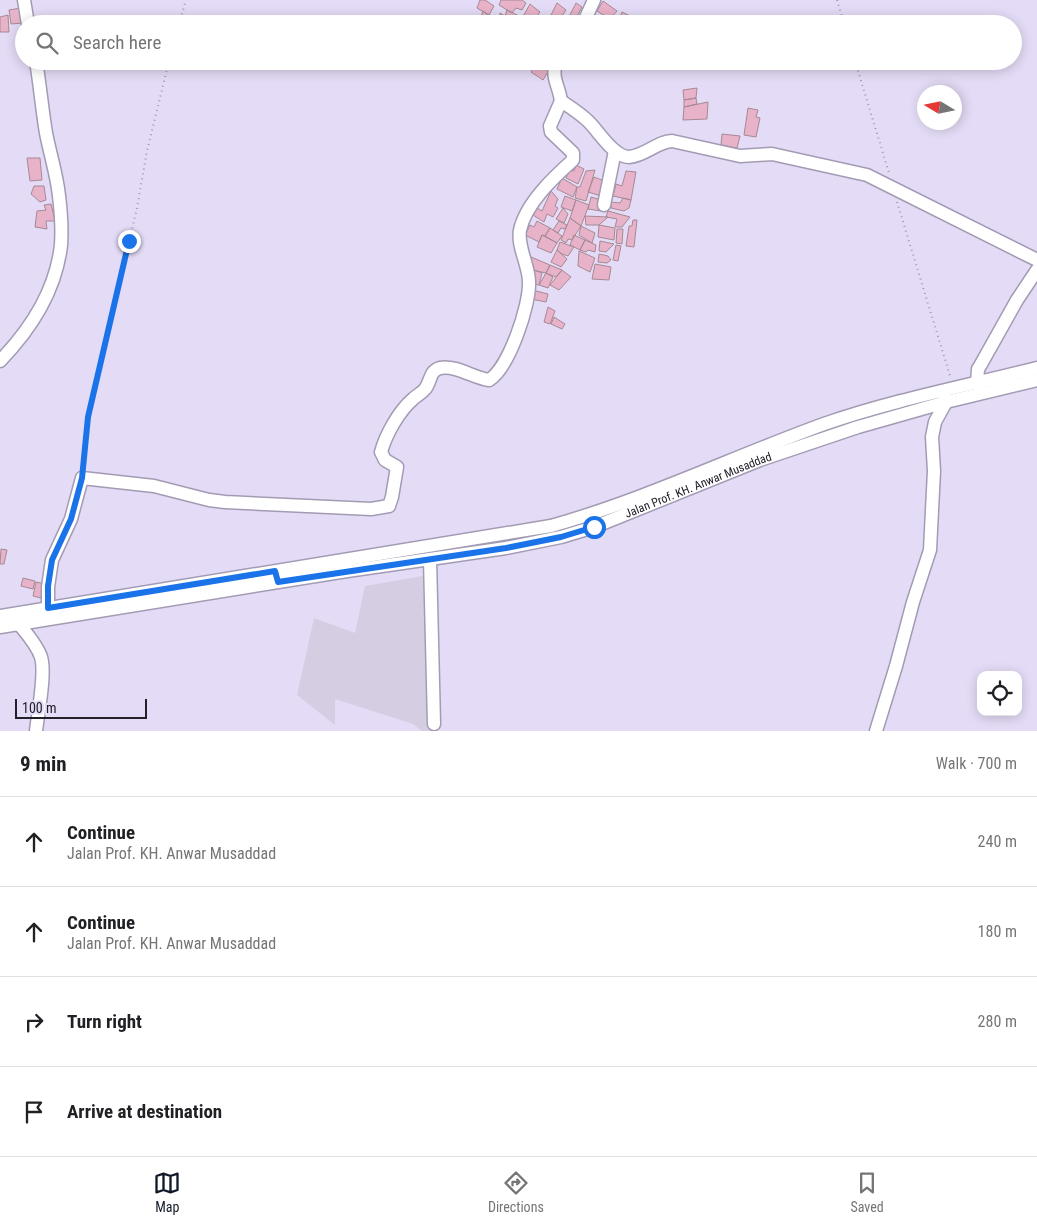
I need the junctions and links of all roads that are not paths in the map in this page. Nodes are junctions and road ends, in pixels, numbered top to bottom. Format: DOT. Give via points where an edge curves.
graph roads {
  1 [pos="24,0"];
  2 [pos="594,0"];
  3 [pos="26,15"];
  4 [pos="588,15"];
  5 [pos="37,70"];
  6 [pos="555,70"];
  7 [pos="561,101"];
  8 [pos="615,151"];
  9 [pos="604,205"];
  10 [pos="1037,260"];
  11 [pos="1037,270"];
  12 [pos="0,361"];
  13 [pos="1037,368"];
  14 [pos="1037,380"];
  15 [pos="977,383"];
  16 [pos="948,394"];
  17 [pos="435,554"];
  18 [pos="276,576"];
  19 [pos="48,608"];
  20 [pos="1,617"];
  21 [pos="19,624"];
  22 [pos="434,724"];
  23 [pos="36,731"];
  24 [pos="876,731"];
  1 -- 3 [label="street"];
  2 -- 4 [label="street"];
  5 -- 12 [label="street" via="59,195 61,245 56,271 44,301 30,326"];
  6 -- 7 [label="street"];
  7 -- 8 [label="street" via="588,120"];
  7 -- 19 [label="street" via="551,123 551,132 573,153 573,160 545,187 522,226 520,236 529,281 528,294 512,348 489,380 448,368 438,369 426,388 403,410 381,452 385,460 396,467 389,506 225,502 154,486 82,478 71,519 52,560"];
  8 -- 9 [label="street"];
  8 -- 10 [label="street" via="630,157 666,141 740,156 772,154 867,175"];
  11 -- 15 [label="street" via="980,366"];
  13 -- 15 [label="street, Jalan Prof. KH. Anwar Musaddad"];
  14 -- 16 [label="street, Jalan Prof. KH. Anwar Musaddad"];
  15 -- 16 [label="street, Jalan Prof. KH. Anwar Musaddad"];
  16 -- 17 [label="street, Jalan Prof. KH. Anwar Musaddad" via="862,412 762,447 584,517"];
  16 -- 24 [label="street" via="932,437 934,471 930,550"];
  17 -- 18 [label="street, Jalan Prof. KH. Anwar Musaddad"];
  17 -- 22 [label="street"];
  18 -- 19 [label="street, Jalan Prof. KH. Anwar Musaddad"];
  18 -- 21 [label="street, Jalan Prof. KH. Anwar Musaddad"];
  19 -- 20 [label="street, Jalan Prof. KH. Anwar Musaddad"];
  20 -- 21 [label="street, Jalan Prof. KH. Anwar Musaddad"];
  21 -- 23 [label="street" via="41,658"];
}
